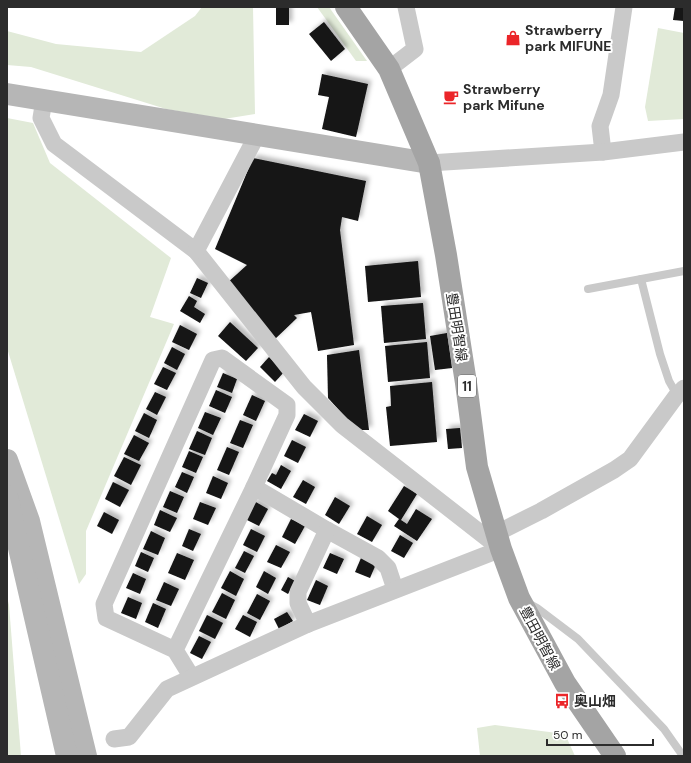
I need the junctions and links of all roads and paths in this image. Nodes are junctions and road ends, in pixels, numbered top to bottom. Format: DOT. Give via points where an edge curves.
graph roads {
  1 [pos="346,7"];
  2 [pos="406,7"];
  3 [pos="624,7"];
  4 [pos="389,69"];
  5 [pos="7,94"];
  6 [pos="44,100"];
  7 [pos="257,135"];
  8 [pos="684,142"];
  9 [pos="603,152"];
  10 [pos="429,163"];
  11 [pos="196,251"];
  12 [pos="684,271"];
  13 [pos="641,279"];
  14 [pos="588,289"];
  15 [pos="681,392"];
  16 [pos="7,460"];
  17 [pos="254,487"];
  18 [pos="7,496"];
  19 [pos="327,530"];
  20 [pos="499,541"];
  21 [pos="395,589"];
  22 [pos="519,598"];
  23 [pos="308,624"];
  24 [pos="175,650"];
  25 [pos="191,676"];
  26 [pos="114,739"];
  27 [pos="68,756"];
  28 [pos="86,756"];
  29 [pos="615,756"];
  30 [pos="683,756"];
  1 -- 4 [label="main road, 豊田明智線 / 11"];
  2 -- 4 [label="street" via="415,49"];
  3 -- 9 [label="street" via="611,95 600,126"];
  4 -- 10 [label="main road, 豊田明智線 / 11"];
  5 -- 6 [label="street"];
  6 -- 7 [label="street"];
  6 -- 11 [label="street" via="41,118 54,144"];
  7 -- 10 [label="street"];
  7 -- 11 [label="street"];
  8 -- 9 [label="street"];
  9 -- 10 [label="street"];
  10 -- 20 [label="main road, 豊田明智線 / 11" via="446,255 477,467"];
  11 -- 20 [label="street" via="304,386 342,426"];
  12 -- 13 [label="lane"];
  13 -- 14 [label="lane"];
  13 -- 15 [label="lane" via="669,381"];
  15 -- 20 [label="street" via="630,459 547,507"];
  16 -- 28 [label="street" via="29,521"];
  17 -- 19 [label="street"];
  17 -- 24 [label="street"];
  17 -- 24 [label="street" via="287,415 287,404 222,358 213,360 104,604 106,618"];
  18 -- 27 [label="street"];
  19 -- 21 [label="street" via="378,558 388,568"];
  19 -- 23 [label="street" via="298,592 298,603"];
  20 -- 21 [label="street"];
  20 -- 22 [label="main road, 豊田明智線 / 11"];
  21 -- 23 [label="street"];
  22 -- 29 [label="main road, 豊田明智線 / 11" via="565,683"];
  22 -- 30 [label="lane" via="537,608 578,639 664,729"];
  23 -- 25 [label="street"];
  24 -- 25 [label="street"];
  25 -- 26 [label="street" via="167,689 130,737"];
}
